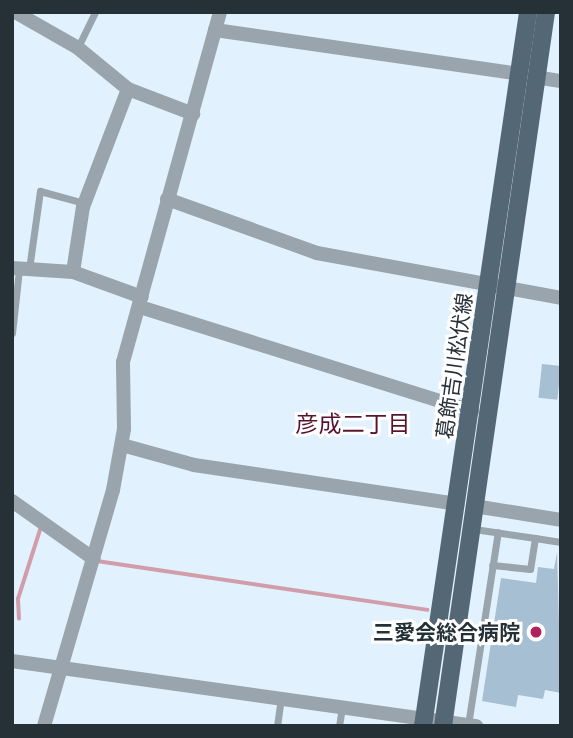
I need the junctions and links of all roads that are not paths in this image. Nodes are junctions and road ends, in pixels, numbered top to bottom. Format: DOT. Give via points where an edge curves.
graph roads {
  1 [pos="15,12"];
  2 [pos="95,12"];
  3 [pos="220,12"];
  4 [pos="528,12"];
  5 [pos="546,12"];
  6 [pos="215,30"];
  7 [pos="78,48"];
  8 [pos="527,75"];
  9 [pos="561,80"];
  10 [pos="128,89"];
  11 [pos="192,114"];
  12 [pos="167,199"];
  13 [pos="85,203"];
  14 [pos="20,269"];
  15 [pos="73,272"];
  16 [pos="496,288"];
  17 [pos="561,298"];
  18 [pos="141,302"];
  19 [pos="12,333"];
  20 [pos="472,411"];
  21 [pos="122,445"];
  22 [pos="12,501"];
  23 [pos="465,505"];
  24 [pos="561,520"];
  25 [pos="471,528"];
  26 [pos="498,532"];
  27 [pos="535,538"];
  28 [pos="561,542"];
  29 [pos="94,559"];
  30 [pos="492,565"];
  31 [pos="12,661"];
  32 [pos="57,666"];
  33 [pos="281,698"];
  34 [pos="342,707"];
  35 [pos="424,722"];
  36 [pos="444,723"];
  37 [pos="472,725"];
  38 [pos="44,726"];
  39 [pos="277,726"];
  40 [pos="339,726"];
  1 -- 7 [label="street"];
  2 -- 7 [label="lane"];
  3 -- 6 [label="street"];
  4 -- 8 [label="main road, 葛飾吉川松伏線"];
  5 -- 8 [label="main road, 葛飾吉川松伏線"];
  6 -- 8 [label="street"];
  6 -- 11 [label="street"];
  7 -- 10 [label="street"];
  8 -- 9 [label="street"];
  8 -- 16 [label="main road, 葛飾吉川松伏線"];
  10 -- 11 [label="street"];
  10 -- 13 [label="street"];
  11 -- 12 [label="street"];
  12 -- 16 [label="street" via="317,253"];
  12 -- 18 [label="street"];
  13 -- 14 [label="lane" via="40,191"];
  13 -- 15 [label="street"];
  14 -- 15 [label="street"];
  14 -- 19 [label="lane"];
  15 -- 18 [label="street"];
  16 -- 17 [label="street"];
  16 -- 20 [label="main road, 葛飾吉川松伏線"];
  16 -- 23 [label="main road, 葛飾吉川松伏線"];
  18 -- 20 [label="street"];
  18 -- 21 [label="street" via="123,362"];
  20 -- 23 [label="main road, 葛飾吉川松伏線"];
  21 -- 23 [label="street" via="194,465"];
  21 -- 29 [label="street"];
  22 -- 29 [label="street"];
  23 -- 24 [label="street"];
  23 -- 25 [label="main road, 葛飾吉川松伏線"];
  23 -- 35 [label="main road, 葛飾吉川松伏線"];
  25 -- 26 [label="lane"];
  25 -- 36 [label="main road, 葛飾吉川松伏線"];
  26 -- 27 [label="lane"];
  26 -- 30 [label="lane"];
  27 -- 28 [label="lane"];
  27 -- 30 [label="lane" via="530,569"];
  29 -- 32 [label="street"];
  30 -- 37 [label="lane"];
  31 -- 32 [label="street"];
  32 -- 33 [label="street"];
  32 -- 38 [label="street"];
  33 -- 34 [label="street"];
  33 -- 39 [label="lane"];
  34 -- 35 [label="street"];
  34 -- 40 [label="lane"];
  35 -- 36 [label="street"];
  36 -- 37 [label="street"];
}
